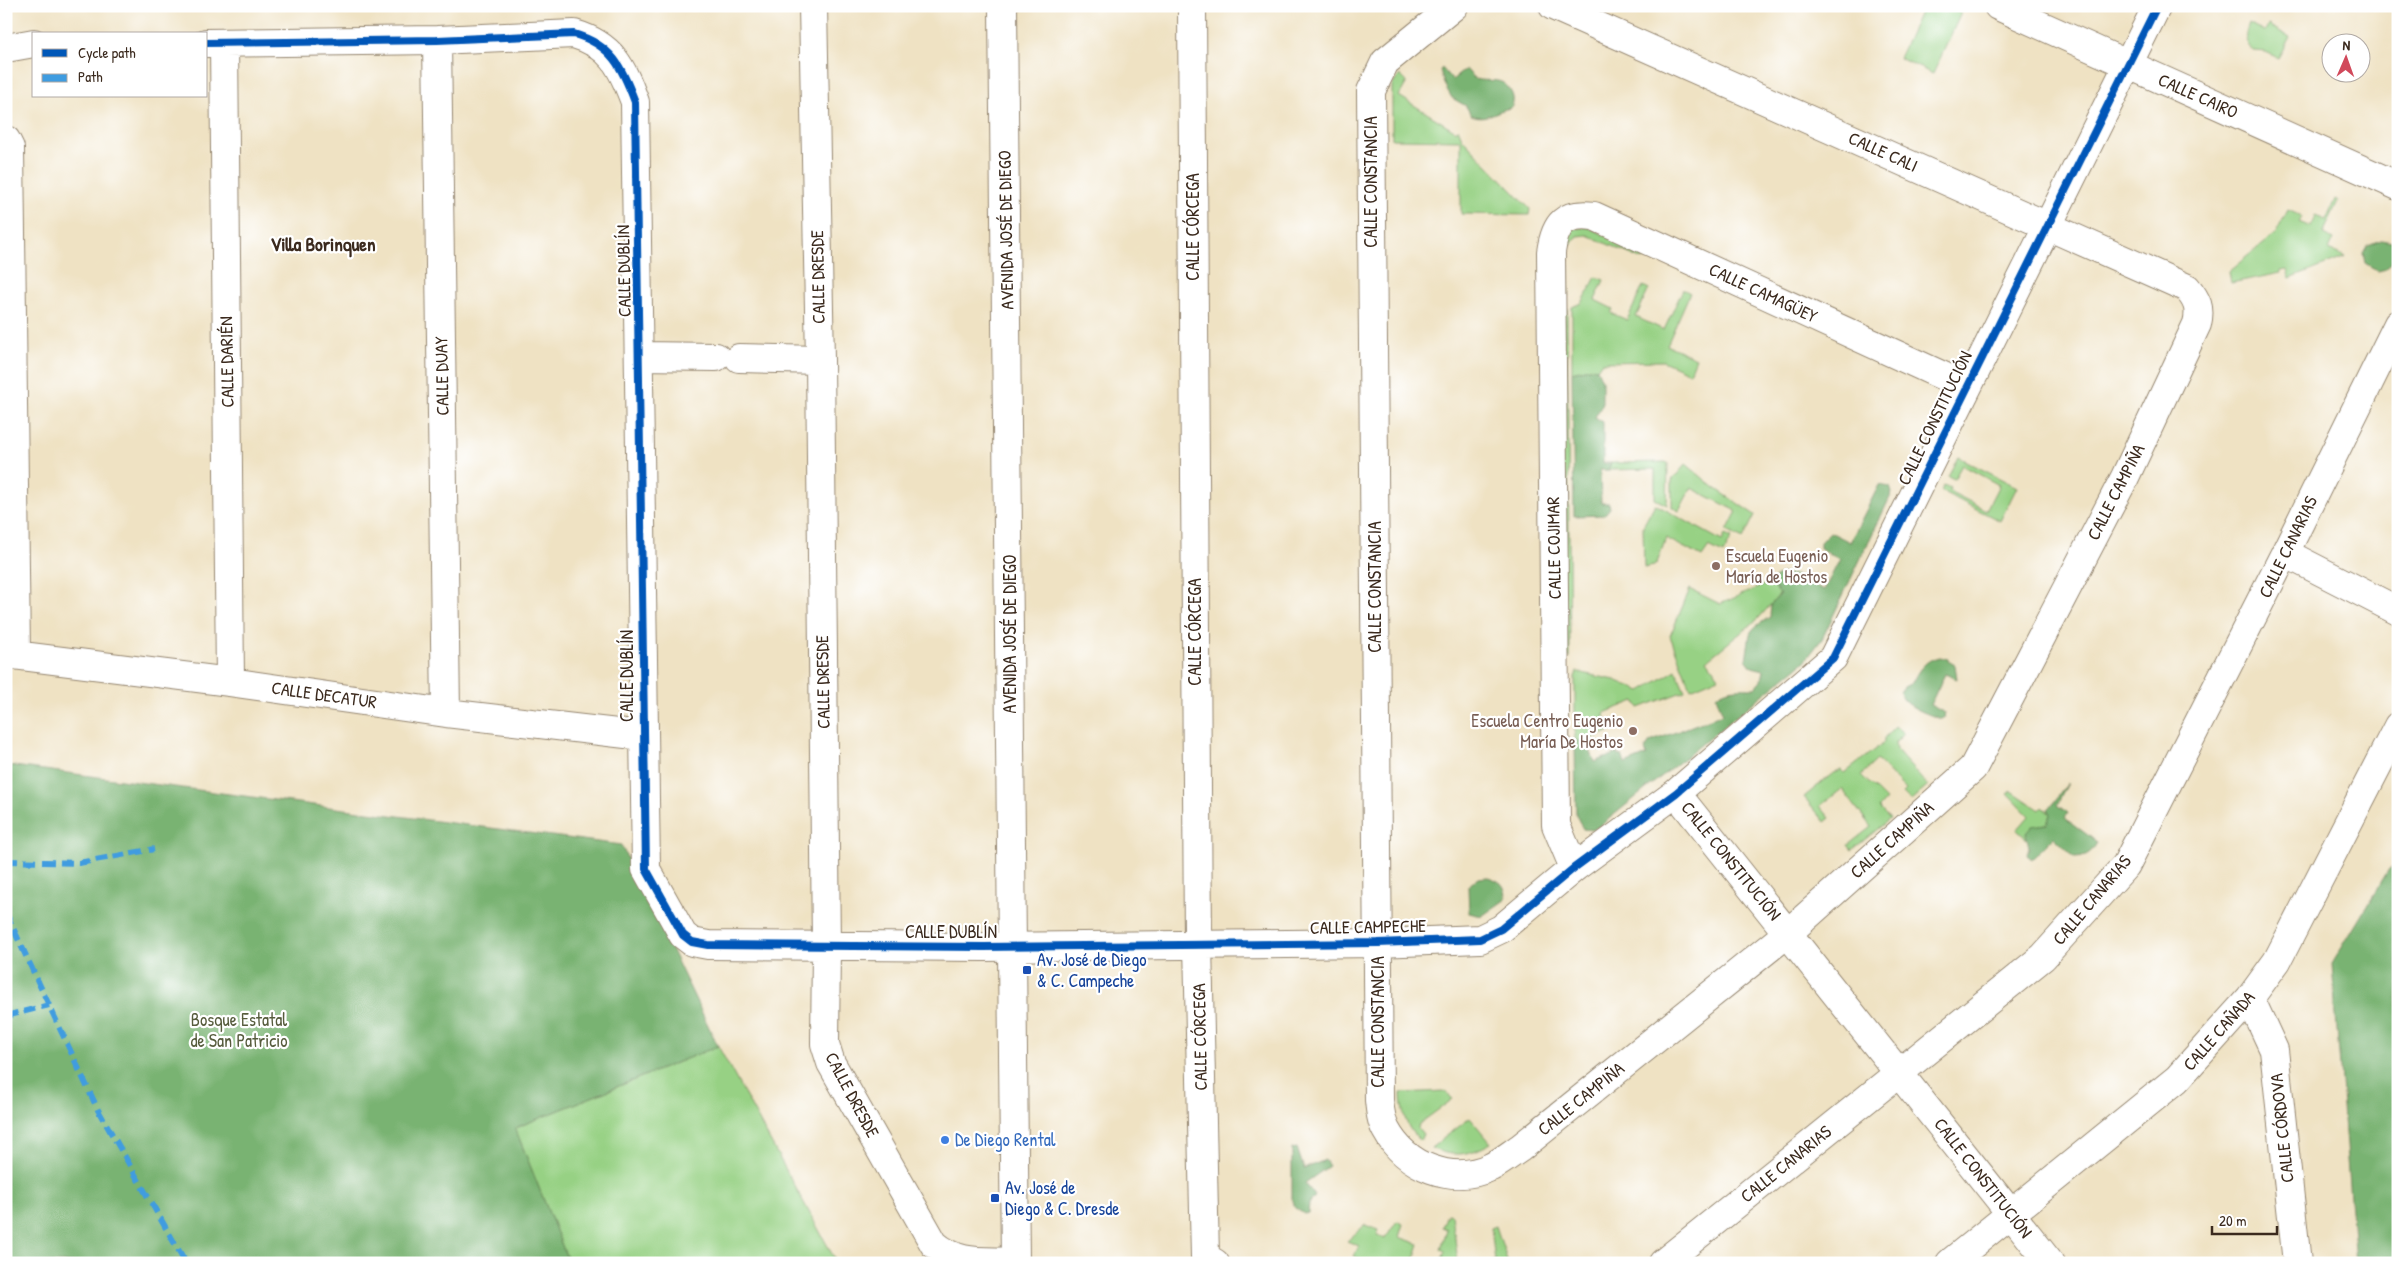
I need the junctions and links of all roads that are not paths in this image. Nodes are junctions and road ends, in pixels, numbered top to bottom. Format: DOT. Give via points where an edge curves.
graph roads {
  1 [pos="813,6"];
  2 [pos="1003,6"];
  3 [pos="1192,6"];
  4 [pos="1454,6"];
  5 [pos="1553,6"];
  6 [pos="1998,6"];
  7 [pos="2157,6"];
  8 [pos="437,40"];
  9 [pos="32,43"];
  10 [pos="215,43"];
  11 [pos="6,48"];
  12 [pos="2128,64"];
  13 [pos="6,140"];
  14 [pos="2398,186"];
  15 [pos="2048,225"];
  16 [pos="1559,226"];
  17 [pos="2200,312"];
  18 [pos="2398,324"];
  19 [pos="640,356"];
  20 [pos="820,360"];
  21 [pos="1967,387"];
  22 [pos="2286,553"];
  23 [pos="2398,611"];
  24 [pos="11,654"];
  25 [pos="230,682"];
  26 [pos="446,713"];
  27 [pos="2398,726"];
  28 [pos="642,736"];
  29 [pos="1676,793"];
  30 [pos="1574,868"];
  31 [pos="1788,932"];
  32 [pos="1378,943"];
  33 [pos="1198,944"];
  34 [pos="1012,946"];
  35 [pos="826,947"];
  36 [pos="2250,998"];
  37 [pos="1899,1073"];
  38 [pos="1399,1148"];
  39 [pos="2011,1214"];
  40 [pos="1210,1260"];
  41 [pos="1015,1262"];
  42 [pos="1663,1263"];
  43 [pos="1950,1263"];
  44 [pos="2050,1263"];
  45 [pos="2297,1263"];
  1 -- 20 [label="street, CALLE DRESDE"];
  2 -- 34 [label="street, AVENIDA JOSÉ DE DIEGO"];
  3 -- 33 [label="street, CALLE CÓRCEGA"];
  4 -- 32 [label="street, CALLE CONSTANCIA" via="1386,62 1371,91"];
  5 -- 15 [label="street, CALLE CALI"];
  6 -- 12 [label="street, CALLE CAIRO"];
  7 -- 12 [label="street, CALLE CONSTITUCIÓN"];
  8 -- 10 [label="street, CALLE DUBLÍN"];
  8 -- 19 [label="street, CALLE DUBLÍN" via="574,34 602,46 617,61 635,102"];
  8 -- 26 [label="street, CALLE DUAY"];
  9 -- 11 [label="street"];
  10 -- 25 [label="street, CALLE DARIÉN"];
  12 -- 14 [label="street, CALLE CAIRO"];
  12 -- 15 [label="street, CALLE CONSTITUCIÓN"];
  13 -- 24 [label="street" via="10,148"];
  15 -- 17 [label="street, CALLE CALI" via="2187,288 2197,300"];
  15 -- 21 [label="street, CALLE CONSTITUCIÓN"];
  16 -- 21 [label="street, CALLE CAMAGÜEY" via="1580,214 1594,216"];
  16 -- 30 [label="street, CALLE COJIMAR" via="1551,252 1556,825"];
  17 -- 31 [label="street, CALLE CAMPIÑA" via="2125,477 1973,768"];
  18 -- 22 [label="street, CALLE CANARIAS"];
  19 -- 20 [label="street"];
  19 -- 28 [label="street, CALLE DUBLÍN"];
  20 -- 35 [label="street, CALLE DRESDE"];
  21 -- 29 [label="street, CALLE CONSTITUCIÓN" via="1832,658"];
  22 -- 23 [label="street"];
  22 -- 37 [label="street, CALLE CANARIAS" via="2126,865 2043,957"];
  24 -- 25 [label="street, CALLE DECATUR"];
  25 -- 26 [label="street, CALLE DECATUR"];
  26 -- 28 [label="street, CALLE DECATUR"];
  27 -- 36 [label="street, CALLE CAÑADA" via="2277,961"];
  28 -- 35 [label="street, CALLE DUBLÍN" via="646,869 683,935 692,942 708,945"];
  29 -- 30 [label="street, CALLE CAMPECHE"];
  29 -- 31 [label="street, CALLE CONSTITUCIÓN"];
  30 -- 32 [label="street, CALLE CAMPECHE" via="1501,929 1480,939"];
  31 -- 37 [label="street, CALLE CONSTITUCIÓN"];
  31 -- 38 [label="street, CALLE CAMPIÑA" via="1520,1148 1491,1167 1459,1175 1441,1173 1423,1167"];
  32 -- 33 [label="street, CALLE CAMPECHE"];
  32 -- 38 [label="street, CALLE CONSTANCIA" via="1379,1100 1385,1128"];
  33 -- 34 [label="street, CALLE CAMPECHE"];
  33 -- 40 [label="street, CALLE CÓRCEGA"];
  34 -- 35 [label="street, CALLE DUBLÍN"];
  34 -- 41 [label="street, AVENIDA JOSÉ DE DIEGO"];
  35 -- 41 [label="street, CALLE DRESDE" via="824,1013 831,1063 934,1244 960,1260"];
  36 -- 39 [label="street, CALLE CAÑADA" via="2177,1079"];
  36 -- 45 [label="street, CALLE CÓRDOVA" via="2274,1050"];
  37 -- 39 [label="street, CALLE CONSTITUCIÓN"];
  37 -- 42 [label="street, CALLE CANARIAS"];
  39 -- 43 [label="street, CALLE CAÑADA"];
  39 -- 44 [label="street, CALLE CONSTITUCIÓN"];
}
